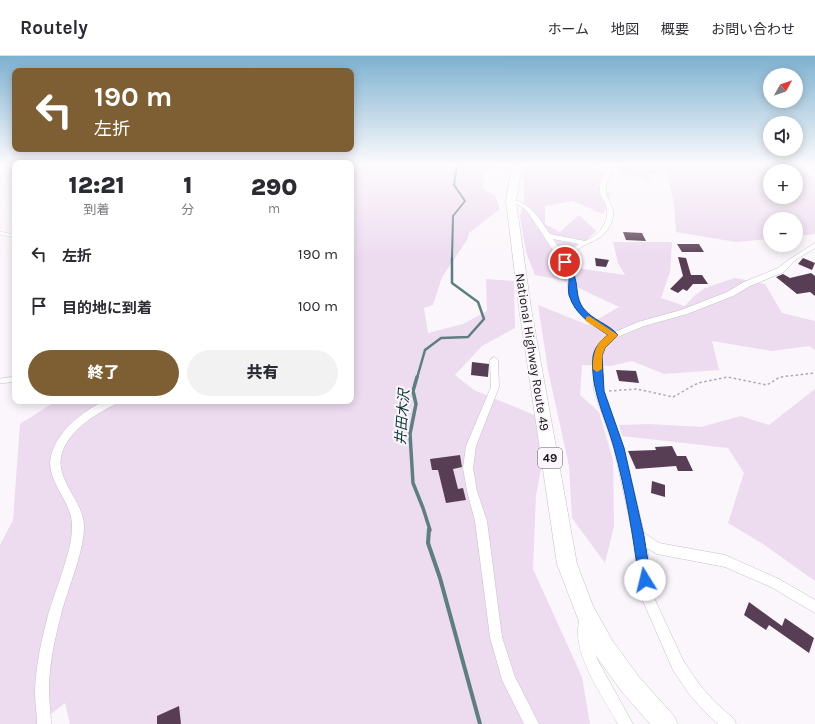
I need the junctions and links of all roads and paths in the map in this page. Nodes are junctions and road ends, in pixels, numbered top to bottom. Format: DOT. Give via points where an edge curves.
graph roads {
  1 [pos="513,196"];
  2 [pos="606,196"];
  3 [pos="512,201"];
  4 [pos="0,233"];
  5 [pos="12,235"];
  6 [pos="548,236"];
  7 [pos="585,242"];
  8 [pos="815,245"];
  9 [pos="565,262"];
  10 [pos="614,335"];
  11 [pos="494,360"];
  12 [pos="815,373"];
  13 [pos="12,379"];
  14 [pos="0,381"];
  15 [pos="599,391"];
  16 [pos="108,404"];
  17 [pos="638,536"];
  18 [pos="815,607"];
  19 [pos="585,612"];
  20 [pos="44,724"];
  21 [pos="532,724"];
  22 [pos="626,724"];
  23 [pos="666,724"];
  24 [pos="729,724"];
  1 -- 3 [label="highway, National Highway Route 49 / 49"];
  2 -- 7 [label="street" via="610,221 603,232 591,241"];
  3 -- 6 [label="street" via="529,210"];
  3 -- 19 [label="highway, National Highway Route 49 / 49" via="527,315 567,564"];
  4 -- 5 [label="lane"];
  6 -- 7 [label="street"];
  6 -- 9 [label="street"];
  7 -- 9 [label="street" via="573,250"];
  8 -- 10 [label="street" via="781,270 730,294"];
  9 -- 10 [label="street" via="570,270 573,294 580,309 589,319"];
  10 -- 15 [label="street" via="601,347 597,356"];
  11 -- 21 [label="street" via="495,387 471,446 468,468 481,521 496,637 509,680"];
  12 -- 15 [label="path" via="780,377 767,386 728,377 698,383 673,397 637,389"];
  13 -- 14 [label="lane"];
  15 -- 17 [label="street" via="619,448"];
  16 -- 20 [label="street" via="75,427 61,443 55,458 55,468 77,514 78,526 47,647 42,690"];
  17 -- 18 [label="street" via="657,548 725,561 775,583"];
  17 -- 24 [label="street" via="649,602 678,665 699,695"];
  19 -- 22 [label="street" via="584,638 591,662"];
  19 -- 23 [label="highway, National Highway Route 49 / 49" via="604,648 631,685"];
}
